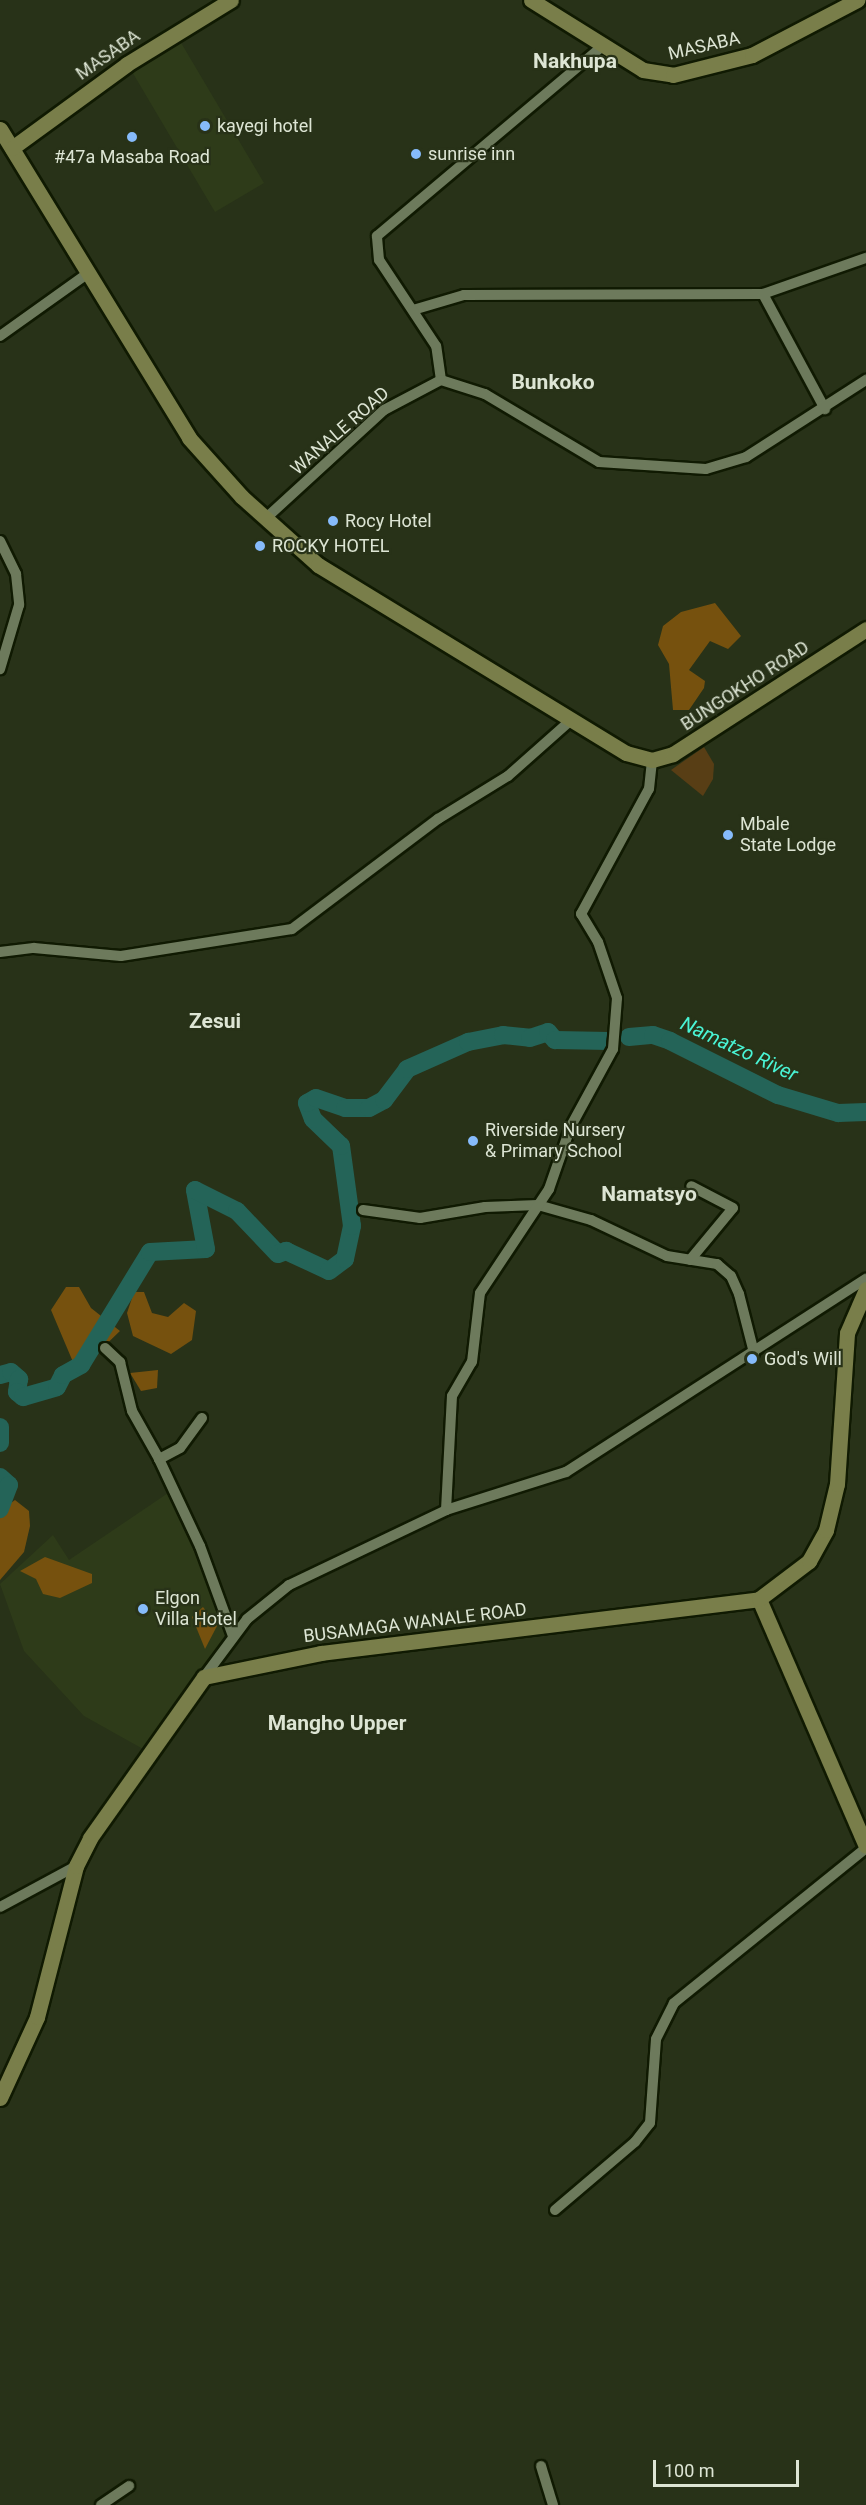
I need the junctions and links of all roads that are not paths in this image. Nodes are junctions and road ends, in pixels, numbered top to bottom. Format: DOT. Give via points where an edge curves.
graph roads {
  1 [pos="231,0"];
  2 [pos="531,0"];
  3 [pos="857,0"];
  4 [pos="603,46"];
  5 [pos="0,129"];
  6 [pos="12,148"];
  7 [pos="866,258"];
  8 [pos="87,274"];
  9 [pos="763,294"];
  10 [pos="413,310"];
  11 [pos="0,336"];
  12 [pos="441,380"];
  13 [pos="866,380"];
  14 [pos="825,409"];
  15 [pos="265,519"];
  16 [pos="0,541"];
  17 [pos="866,629"];
  18 [pos="0,669"];
  19 [pos="571,720"];
  20 [pos="645,759"];
  21 [pos="0,952"];
  22 [pos="691,1186"];
  23 [pos="538,1205"];
  24 [pos="363,1210"];
  25 [pos="690,1260"];
  26 [pos="866,1279"];
  27 [pos="866,1289"];
  28 [pos="105,1348"];
  29 [pos="754,1353"];
  30 [pos="202,1418"];
  31 [pos="159,1459"];
  32 [pos="446,1510"];
  33 [pos="759,1599"];
  34 [pos="233,1635"];
  35 [pos="204,1677"];
  36 [pos="866,1847"];
  37 [pos="76,1866"];
  38 [pos="0,1907"];
  39 [pos="0,2098"];
  40 [pos="555,2210"];
  41 [pos="541,2466"];
  42 [pos="129,2486"];
  43 [pos="101,2505"];
  44 [pos="553,2505"];
  1 -- 6 [label="street, MASABA" via="127,64"];
  2 -- 4 [label="street, MASABA"];
  3 -- 4 [label="street, MASABA" via="752,55 673,75 643,70"];
  4 -- 10 [label="street" via="377,236 379,260"];
  5 -- 6 [label="street"];
  6 -- 8 [label="street"];
  7 -- 9 [label="street"];
  8 -- 11 [label="street"];
  8 -- 15 [label="street" via="196,448"];
  9 -- 10 [label="street" via="465,295"];
  9 -- 14 [label="street"];
  10 -- 12 [label="street" via="436,346"];
  12 -- 14 [label="street" via="477,389 589,458 613,463 706,469 746,457"];
  12 -- 15 [label="street, WANALE ROAD" via="384,410"];
  13 -- 14 [label="street"];
  15 -- 19 [label="street" via="318,565"];
  16 -- 18 [label="street" via="16,574 19,605"];
  17 -- 20 [label="street, BUNGOKHO ROAD" via="709,734"];
  19 -- 20 [label="street"];
  19 -- 21 [label="street" via="508,776 422,831 292,928 121,956 34,948"];
  20 -- 23 [label="street" via="649,789 581,914 615,990 617,1033 613,1049 582,1103 556,1174"];
  22 -- 25 [label="street" via="733,1208"];
  23 -- 24 [label="street" via="485,1207 420,1218"];
  23 -- 25 [label="street" via="591,1220 641,1247"];
  23 -- 32 [label="street" via="476,1304 472,1362 452,1396"];
  25 -- 29 [label="street" via="717,1264 731,1276"];
  26 -- 29 [label="street"];
  27 -- 33 [label="street" via="847,1333 837,1484 826,1530 809,1561"];
  28 -- 31 [label="street" via="120,1362 132,1411"];
  29 -- 32 [label="street" via="566,1472"];
  30 -- 31 [label="street" via="180,1448"];
  31 -- 34 [label="street" via="193,1528"];
  32 -- 34 [label="street" via="289,1585"];
  33 -- 35 [label="street, BUSAMAGA WANALE ROAD" via="321,1653"];
  33 -- 36 [label="street"];
  34 -- 35 [label="street"];
  35 -- 37 [label="street" via="110,1805"];
  36 -- 40 [label="street" via="674,2002 656,2039 650,2123"];
  37 -- 38 [label="street"];
  37 -- 39 [label="street" via="37,2017"];
  41 -- 44 [label="street"];
  42 -- 43 [label="street"];
}
